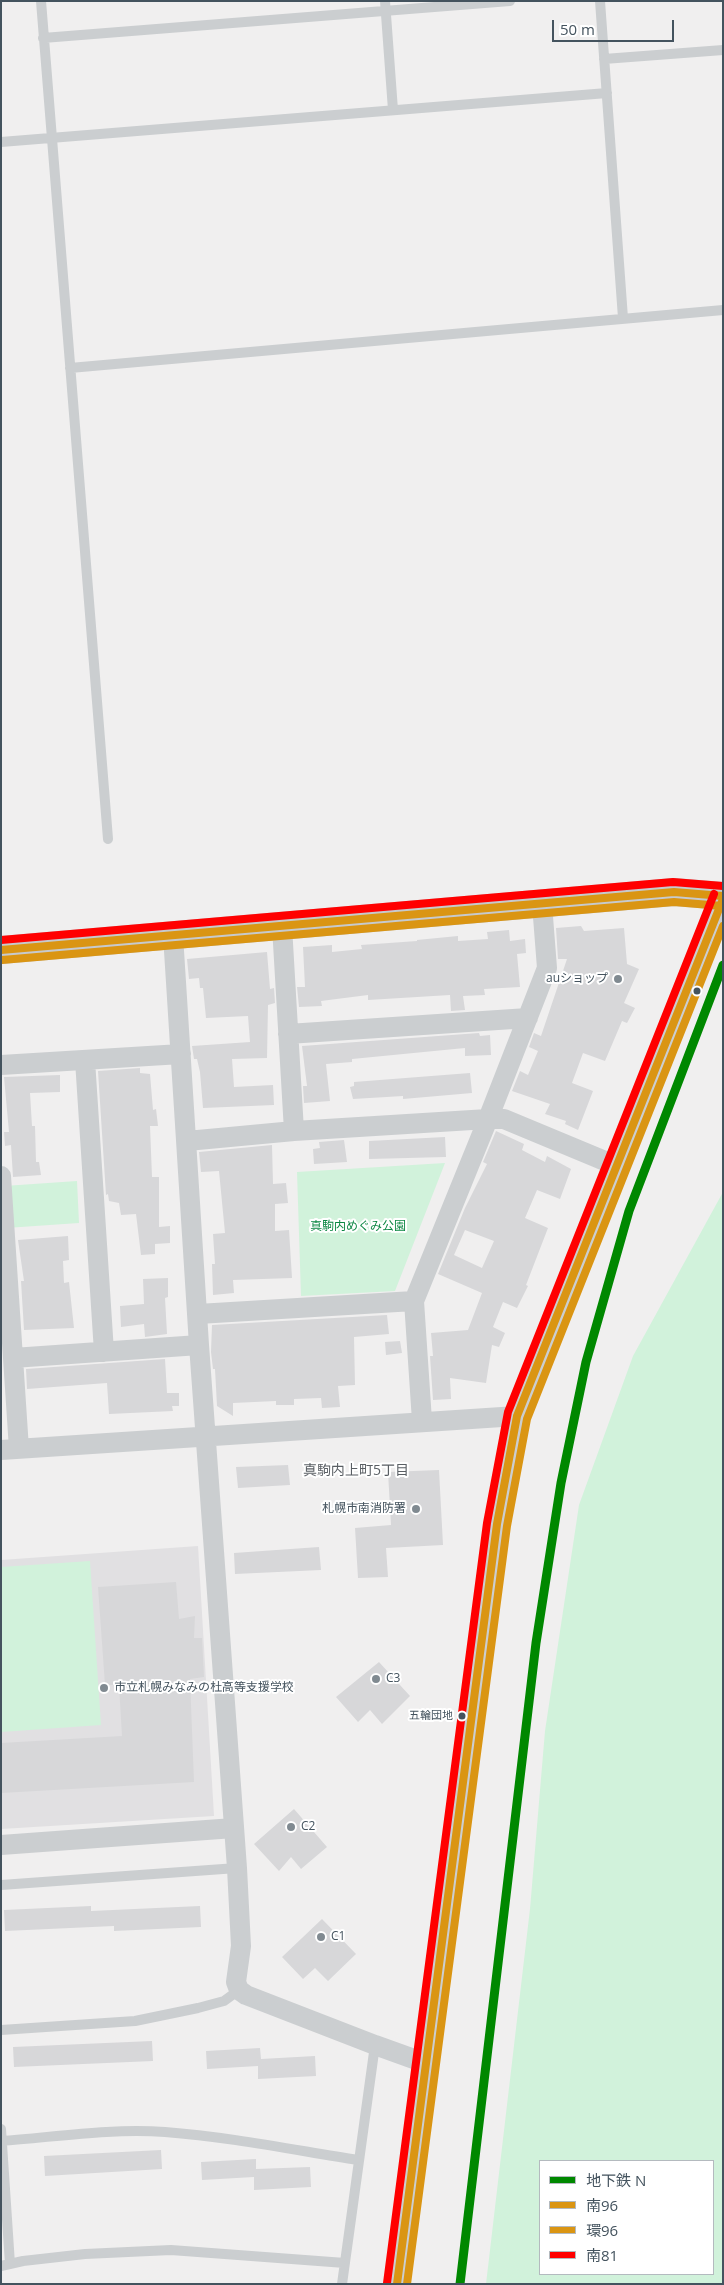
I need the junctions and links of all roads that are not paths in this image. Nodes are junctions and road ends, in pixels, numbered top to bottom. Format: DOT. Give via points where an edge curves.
graph roads {
  1 [pos="41,1"];
  2 [pos="510,1"];
  3 [pos="600,1"];
  4 [pos="385,6"];
  5 [pos="43,38"];
  6 [pos="723,50"];
  7 [pos="604,59"];
  8 [pos="607,93"];
  9 [pos="393,110"];
  10 [pos="51,139"];
  11 [pos="1,142"];
  12 [pos="723,310"];
  13 [pos="623,318"];
  14 [pos="70,368"];
  15 [pos="108,839"];
  16 [pos="723,897"];
  17 [pos="542,904"];
  18 [pos="282,926"];
  19 [pos="173,935"];
  20 [pos="1,950"];
  21 [pos="528,1018"];
  22 [pos="288,1034"];
  23 [pos="181,1054"];
  24 [pos="85,1060"];
  25 [pos="1,1066"];
  26 [pos="488,1119"];
  27 [pos="294,1131"];
  28 [pos="187,1141"];
  29 [pos="617,1166"];
  30 [pos="1,1176"];
  31 [pos="414,1301"];
  32 [pos="198,1314"];
  33 [pos="199,1345"];
  34 [pos="104,1352"];
  35 [pos="13,1358"];
  36 [pos="517,1416"];
  37 [pos="422,1421"];
  38 [pos="207,1436"];
  39 [pos="10,1450"];
  40 [pos="234,1828"];
  41 [pos="1,1845"];
  42 [pos="238,1868"];
  43 [pos="1,1885"];
  44 [pos="240,1990"];
  45 [pos="1,2030"];
  46 [pos="375,2045"];
  47 [pos="425,2063"];
  48 [pos="1,2129"];
  49 [pos="2,2141"];
  50 [pos="358,2160"];
  51 [pos="344,2264"];
  52 [pos="6,2265"];
  53 [pos="342,2284"];
  54 [pos="397,2284"];
  1 -- 5 [label="lane"];
  2 -- 4 [label="lane"];
  3 -- 7 [label="lane"];
  4 -- 5 [label="lane"];
  4 -- 9 [label="lane"];
  5 -- 10 [label="lane"];
  6 -- 7 [label="lane"];
  7 -- 8 [label="lane"];
  8 -- 9 [label="lane"];
  8 -- 13 [label="lane"];
  9 -- 10 [label="lane"];
  10 -- 11 [label="lane"];
  10 -- 14 [label="lane"];
  12 -- 13 [label="lane"];
  13 -- 14 [label="lane"];
  14 -- 15 [label="lane"];
  16 -- 17 [label="main road" via="674,892"];
  16 -- 29 [label="street"];
  17 -- 18 [label="main road"];
  17 -- 21 [label="street" via="547,968"];
  18 -- 19 [label="main road"];
  18 -- 22 [label="street"];
  19 -- 20 [label="main road"];
  19 -- 23 [label="street"];
  21 -- 22 [label="street"];
  21 -- 26 [label="street"];
  22 -- 27 [label="street"];
  23 -- 24 [label="street"];
  23 -- 28 [label="street"];
  24 -- 25 [label="street"];
  24 -- 34 [label="street"];
  26 -- 27 [label="street"];
  26 -- 29 [label="street" via="504,1119"];
  26 -- 31 [label="street"];
  27 -- 28 [label="street"];
  28 -- 32 [label="street"];
  29 -- 36 [label="street"];
  30 -- 35 [label="street"];
  31 -- 32 [label="street"];
  31 -- 37 [label="street"];
  32 -- 33 [label="street"];
  33 -- 34 [label="street"];
  33 -- 38 [label="street"];
  34 -- 35 [label="street"];
  35 -- 39 [label="street"];
  36 -- 37 [label="street"];
  36 -- 47 [label="street" via="497,1524"];
  37 -- 38 [label="street"];
  38 -- 39 [label="street"];
  38 -- 40 [label="street"];
  40 -- 41 [label="street"];
  40 -- 42 [label="street"];
  42 -- 43 [label="lane"];
  42 -- 44 [label="street" via="241,1946 236,1982"];
  44 -- 45 [label="lane" via="224,2001 135,2020"];
  44 -- 46 [label="street"];
  46 -- 47 [label="street"];
  46 -- 50 [label="lane"];
  47 -- 54 [label="street"];
  48 -- 49 [label="lane"];
  49 -- 50 [label="lane" via="101,2132 164,2132 241,2140"];
  49 -- 52 [label="lane"];
  50 -- 51 [label="lane"];
  51 -- 52 [label="lane" via="171,2250 85,2254"];
  51 -- 53 [label="lane"];
}
